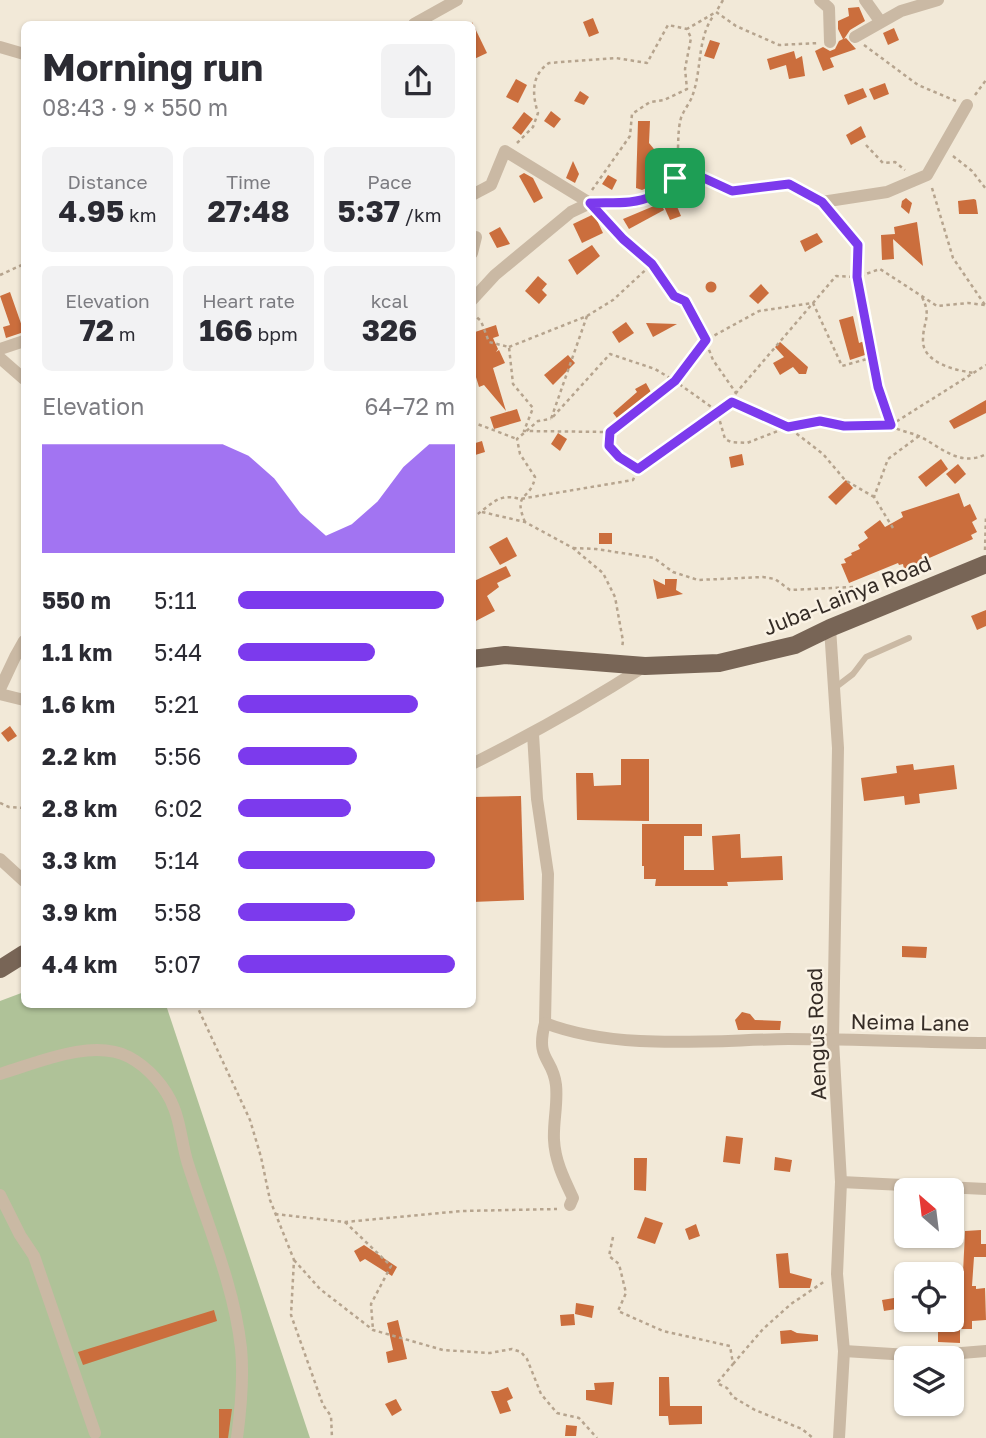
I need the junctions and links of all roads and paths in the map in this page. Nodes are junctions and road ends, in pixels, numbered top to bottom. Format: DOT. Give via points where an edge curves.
graph roads {
  1 [pos="457,0"];
  2 [pos="820,0"];
  3 [pos="865,0"];
  4 [pos="939,0"];
  5 [pos="419,21"];
  6 [pos="880,21"];
  7 [pos="687,29"];
  8 [pos="855,37"];
  9 [pos="830,43"];
  10 [pos="0,47"];
  11 [pos="21,53"];
  12 [pos="986,80"];
  13 [pos="967,105"];
  14 [pos="866,145"];
  15 [pos="941,149"];
  16 [pos="505,151"];
  17 [pos="928,175"];
  18 [pos="675,178"];
  19 [pos="914,181"];
  20 [pos="986,189"];
  21 [pos="476,193"];
  22 [pos="822,202"];
  23 [pos="590,203"];
  24 [pos="652,264"];
  25 [pos="21,265"];
  26 [pos="0,275"];
  27 [pos="857,277"];
  28 [pos="476,296"];
  29 [pos="922,297"];
  30 [pos="813,303"];
  31 [pos="985,305"];
  32 [pos="587,316"];
  33 [pos="476,317"];
  34 [pos="706,340"];
  35 [pos="21,342"];
  36 [pos="509,347"];
  37 [pos="0,349"];
  38 [pos="874,357"];
  39 [pos="0,358"];
  40 [pos="986,365"];
  41 [pos="976,373"];
  42 [pos="21,376"];
  43 [pos="675,381"];
  44 [pos="736,393"];
  45 [pos="732,402"];
  46 [pos="717,411"];
  47 [pos="551,419"];
  48 [pos="476,424"];
  49 [pos="891,425"];
  50 [pos="788,427"];
  51 [pos="524,430"];
  52 [pos="610,432"];
  53 [pos="919,436"];
  54 [pos="517,439"];
  55 [pos="986,454"];
  56 [pos="638,469"];
  57 [pos="874,497"];
  58 [pos="520,499"];
  59 [pos="482,512"];
  60 [pos="986,515"];
  61 [pos="476,516"];
  62 [pos="525,522"];
  63 [pos="893,528"];
  64 [pos="573,548"];
  65 [pos="984,565"];
  66 [pos="853,587"];
  67 [pos="830,628"];
  68 [pos="909,638"];
  69 [pos="21,646"];
  70 [pos="476,659"];
  71 [pos="619,665"];
  72 [pos="645,666"];
  73 [pos="834,688"];
  74 [pos="0,691"];
  75 [pos="21,699"];
  76 [pos="533,734"];
  77 [pos="476,762"];
  78 [pos="0,803"];
  79 [pos="21,808"];
  80 [pos="0,859"];
  81 [pos="21,878"];
  82 [pos="21,956"];
  83 [pos="0,969"];
  84 [pos="197,1008"];
  85 [pos="545,1023"];
  86 [pos="833,1040"];
  87 [pos="986,1043"];
  88 [pos="0,1074"];
  89 [pos="841,1182"];
  90 [pos="986,1189"];
  91 [pos="0,1195"];
  92 [pos="570,1205"];
  93 [pos="275,1214"];
  94 [pos="345,1222"];
  95 [pos="613,1237"];
  96 [pos="294,1260"];
  97 [pos="837,1274"];
  98 [pos="373,1331"];
  99 [pos="844,1351"];
  100 [pos="986,1351"];
  101 [pos="733,1364"];
  102 [pos="95,1433"];
  103 [pos="237,1438"];
  104 [pos="332,1438"];
  105 [pos="597,1438"];
  106 [pos="813,1438"];
  107 [pos="839,1438"];
  1 -- 5 [label="street"];
  2 -- 9 [label="street" via="829,8"];
  3 -- 6 [label="street"];
  4 -- 6 [label="street"];
  6 -- 8 [label="street"];
  7 -- 16 [label="path" via="668,25 647,63 616,58 549,63 540,69 534,84 538,113 533,127"];
  7 -- 18 [label="path" via="716,12 702,42 693,95 680,121"];
  7 -- 23 [label="path" via="691,38 685,69 687,89 632,114 630,136 593,187"];
  10 -- 11 [label="street"];
  12 -- 13 [label="path"];
  13 -- 15 [label="street"];
  14 -- 19 [label="path" via="883,163 902,165"];
  15 -- 17 [label="street"];
  15 -- 20 [label="path"];
  16 -- 21 [label="street" via="491,185"];
  16 -- 23 [label="street"];
  17 -- 19 [label="street"];
  17 -- 31 [label="path" via="953,258"];
  18 -- 22 [label="street" via="695,174 732,191 789,184"];
  18 -- 23 [label="street" via="652,196 635,202"];
  19 -- 22 [label="street" via="887,192"];
  22 -- 27 [label="path" via="858,245"];
  23 -- 24 [label="path"];
  23 -- 28 [label="street" via="571,212"];
  24 -- 32 [label="path" via="613,300"];
  24 -- 34 [label="path" via="674,296 685,301"];
  25 -- 26 [label="path"];
  27 -- 29 [label="path" via="880,269"];
  27 -- 30 [label="path" via="836,276"];
  27 -- 38 [label="path"];
  29 -- 31 [label="path" via="937,306"];
  29 -- 41 [label="path" via="928,319 922,341 926,353 952,370"];
  30 -- 34 [label="path" via="759,311"];
  30 -- 38 [label="path" via="842,366"];
  30 -- 44 [label="path"];
  32 -- 36 [label="path"];
  32 -- 47 [label="path"];
  33 -- 36 [label="path" via="489,342"];
  34 -- 43 [label="path"];
  34 -- 44 [label="path" via="713,360"];
  35 -- 37 [label="street"];
  36 -- 51 [label="path" via="513,384 533,408"];
  38 -- 49 [label="path"];
  39 -- 42 [label="street"];
  40 -- 41 [label="path"];
  41 -- 49 [label="path"];
  43 -- 46 [label="path"];
  43 -- 47 [label="path" via="610,354"];
  43 -- 52 [label="path"];
  44 -- 45 [label="path"];
  45 -- 46 [label="path"];
  45 -- 50 [label="path"];
  46 -- 50 [label="path" via="725,439 731,442 747,443"];
  46 -- 56 [label="path"];
  47 -- 51 [label="path"];
  48 -- 54 [label="path"];
  49 -- 50 [label="path" via="844,426 820,421"];
  49 -- 53 [label="path"];
  50 -- 57 [label="path" via="823,454 845,480"];
  51 -- 52 [label="path"];
  51 -- 54 [label="path"];
  52 -- 56 [label="path" via="609,446"];
  53 -- 55 [label="path" via="954,457 974,460"];
  53 -- 57 [label="path" via="888,459"];
  54 -- 58 [label="path" via="520,454 535,477 534,485"];
  56 -- 58 [label="path" via="633,480"];
  57 -- 63 [label="path"];
  58 -- 59 [label="path" via="507,495"];
  58 -- 62 [label="path"];
  59 -- 61 [label="path"];
  59 -- 62 [label="path"];
  60 -- 65 [label="path"];
  62 -- 64 [label="path"];
  64 -- 66 [label="path" via="654,558 673,572 698,580 763,577 790,590"];
  64 -- 71 [label="path" via="603,573 615,597 623,641"];
  65 -- 67 [label="main road, Juba-Lainya Road"];
  67 -- 72 [label="main road, Juba-Lainya Road" via="795,645 719,663"];
  67 -- 73 [label="street, Aengus Road"];
  68 -- 73 [label="lane" via="866,657"];
  69 -- 74 [label="street"];
  70 -- 71 [label="main road, Juba-Lainya Road" via="505,655"];
  71 -- 72 [label="main road, Juba-Lainya Road"];
  72 -- 76 [label="street"];
  73 -- 86 [label="street, Aengus Road" via="838,748"];
  74 -- 75 [label="street"];
  76 -- 77 [label="street"];
  76 -- 85 [label="street" via="548,874"];
  78 -- 79 [label="path"];
  80 -- 81 [label="street"];
  82 -- 83 [label="main road"];
  84 -- 93 [label="path" via="250,1120"];
  85 -- 86 [label="street, Neima Lane" via="591,1037 652,1041"];
  85 -- 92 [label="street" via="541,1051 556,1082 554,1142 573,1198"];
  86 -- 87 [label="street, Neima Lane"];
  86 -- 89 [label="street, Aengus Road"];
  88 -- 103 [label="street" via="101,1049 128,1056 155,1076 173,1107 233,1302 241,1349"];
  89 -- 90 [label="street"];
  89 -- 97 [label="street, Aengus Road"];
  91 -- 102 [label="street" via="34,1256"];
  92 -- 94 [label="path"];
  93 -- 94 [label="path"];
  93 -- 96 [label="path"];
  94 -- 98 [label="path" via="391,1266 371,1304"];
  95 -- 101 [label="path" via="609,1256 619,1264 625,1293 618,1311 663,1331 730,1346"];
  96 -- 98 [label="path" via="320,1289"];
  96 -- 104 [label="path" via="290,1315 331,1416"];
  97 -- 99 [label="street, Aengus Road"];
  97 -- 101 [label="path" via="791,1304"];
  98 -- 105 [label="path" via="443,1350 521,1352 541,1394 557,1413 579,1418"];
  99 -- 100 [label="street" via="925,1356"];
  99 -- 107 [label="street, Aengus Road"];
  101 -- 106 [label="path" via="718,1383 733,1397"];
}
